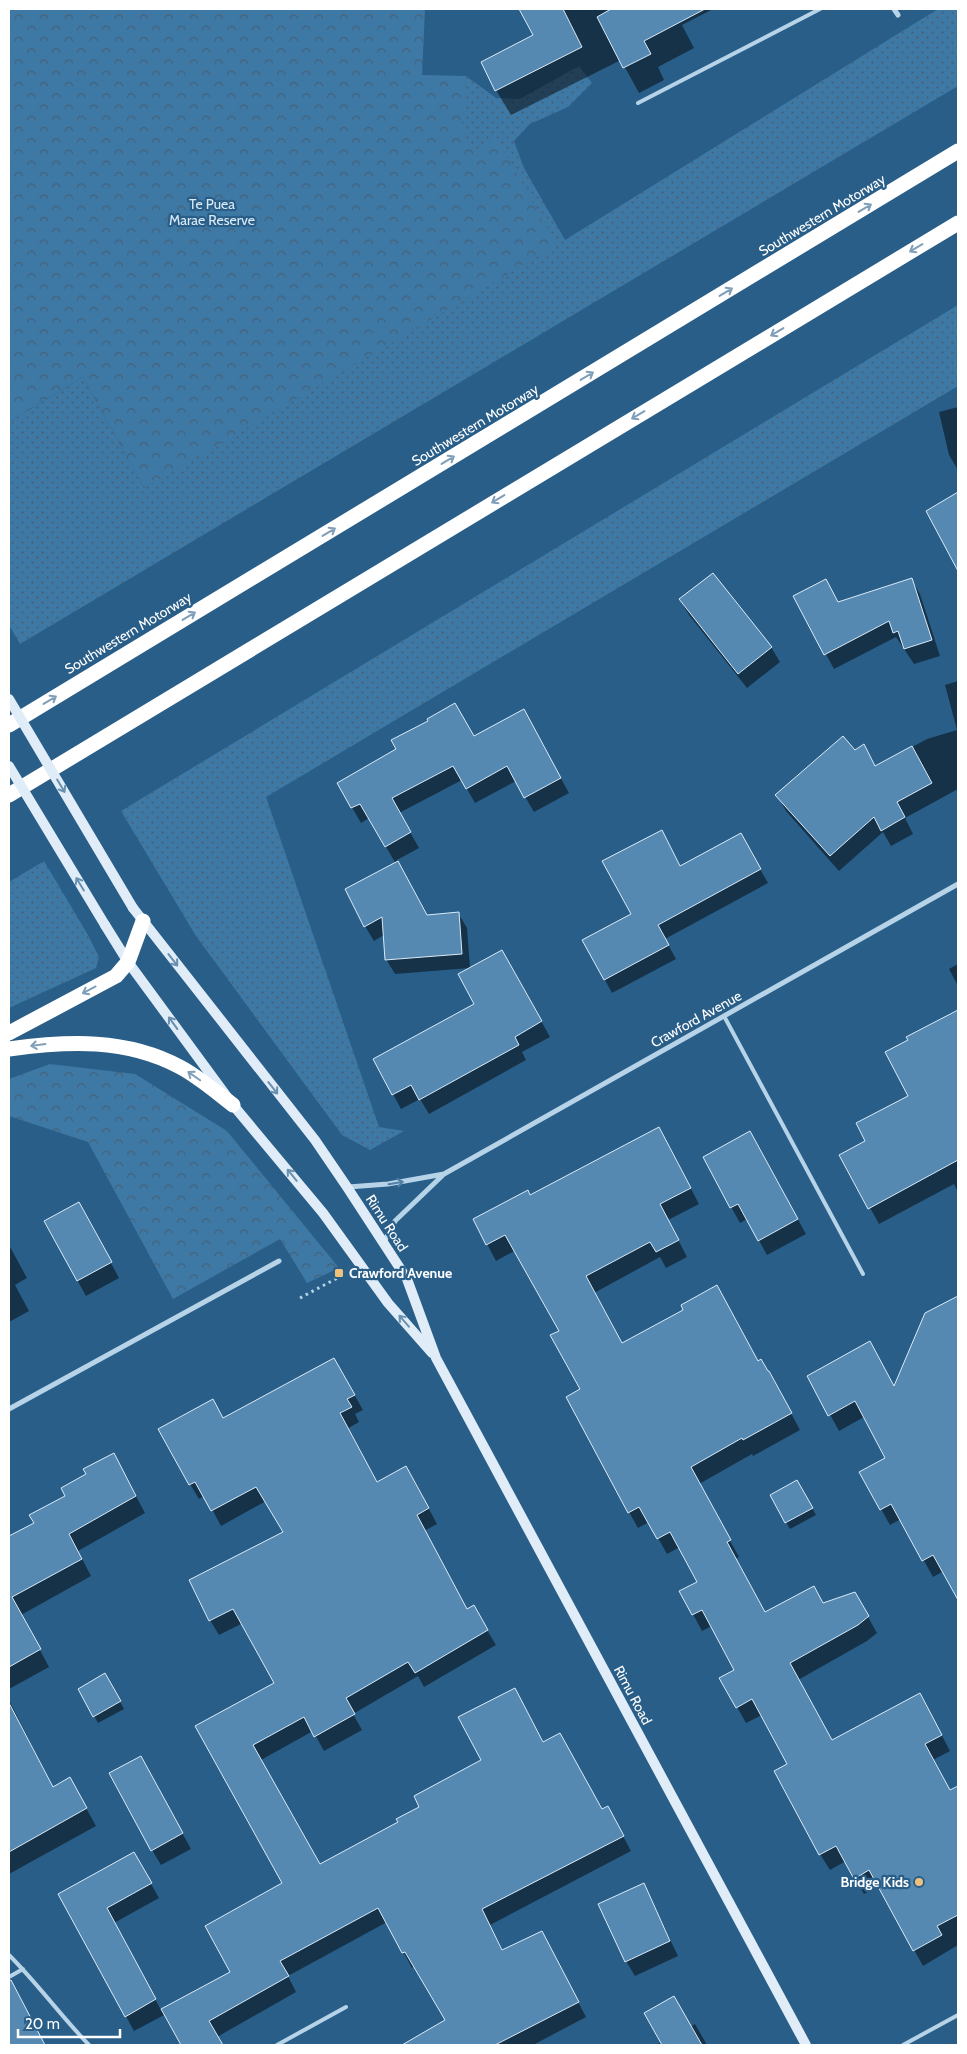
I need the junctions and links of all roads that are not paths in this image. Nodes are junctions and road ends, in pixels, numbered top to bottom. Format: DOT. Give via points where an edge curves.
graph roads {
  1 [pos="820,9"];
  2 [pos="894,9"];
  3 [pos="898,15"];
  4 [pos="638,102"];
  5 [pos="958,151"];
  6 [pos="958,223"];
  7 [pos="9,699"];
  8 [pos="9,725"];
  9 [pos="9,766"];
  10 [pos="9,795"];
  11 [pos="958,884"];
  12 [pos="143,922"];
  13 [pos="128,962"];
  14 [pos="724,1016"];
  15 [pos="9,1033"];
  16 [pos="9,1049"];
  17 [pos="233,1105"];
  18 [pos="444,1174"];
  19 [pos="348,1187"];
  20 [pos="384,1243"];
  21 [pos="280,1261"];
  22 [pos="863,1274"];
  23 [pos="436,1358"];
  24 [pos="9,1409"];
  25 [pos="9,1955"];
  26 [pos="23,1969"];
  27 [pos="9,1977"];
  28 [pos="346,2007"];
  29 [pos="958,2015"];
  30 [pos="89,2045"];
  31 [pos="276,2045"];
  32 [pos="806,2045"];
  33 [pos="903,2045"];
  1 -- 4 [label="lane"];
  2 -- 3 [label="street"];
  8 -- 5 [label="highway, Southwestern Motorway, one-way"];
  6 -- 10 [label="highway, one-way"];
  7 -- 12 [label="main road, Rimu Road, one-way, bridge"];
  13 -- 9 [label="main road, Rimu Road, one-way, bridge"];
  11 -- 14 [label="street, Crawford Avenue"];
  12 -- 13 [label="highway"];
  12 -- 19 [label="main road, Rimu Road, one-way" via="315,1140"];
  13 -- 15 [label="highway, one-way" via="116,976"];
  17 -- 13 [label="main road, Rimu Road, one-way"];
  14 -- 18 [label="street, Crawford Avenue"];
  14 -- 22 [label="lane"];
  17 -- 16 [label="highway, one-way" via="181,1068 152,1055 79,1042"];
  23 -- 17 [label="main road, Rimu Road, one-way" via="388,1303 323,1213"];
  19 -- 18 [label="street, Crawford Avenue, one-way"];
  18 -- 20 [label="street, Crawford Avenue" via="395,1221"];
  19 -- 20 [label="main road, Rimu Road"];
  20 -- 23 [label="main road, Rimu Road" via="407,1279"];
  21 -- 24 [label="street"];
  23 -- 32 [label="main road, Rimu Road"];
  25 -- 26 [label="lane"];
  26 -- 27 [label="lane"];
  26 -- 30 [label="lane"];
  28 -- 31 [label="lane"];
  29 -- 33 [label="lane"];
}
